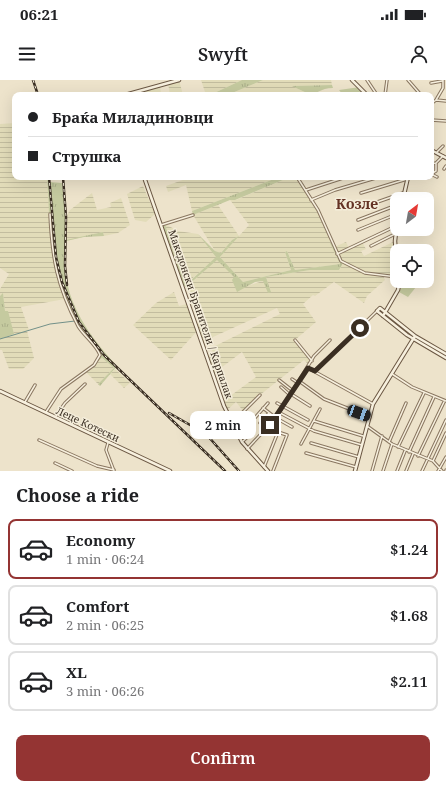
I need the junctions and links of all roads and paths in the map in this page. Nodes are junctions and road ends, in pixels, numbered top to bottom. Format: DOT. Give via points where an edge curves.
graph roads {
  1 [pos="179,80"];
  2 [pos="352,80"];
  3 [pos="367,80"];
  4 [pos="387,80"];
  5 [pos="408,80"];
  6 [pos="443,80"];
  7 [pos="431,83"];
  8 [pos="136,92"];
  9 [pos="364,92"];
  10 [pos="375,92"];
  11 [pos="385,92"];
  12 [pos="418,92"];
  13 [pos="436,100"];
  14 [pos="446,101"];
  15 [pos="434,120"];
  16 [pos="446,121"];
  17 [pos="443,146"];
  18 [pos="434,151"];
  19 [pos="437,152"];
  20 [pos="443,156"];
  21 [pos="446,158"];
  22 [pos="436,163"];
  23 [pos="446,166"];
  24 [pos="444,169"];
  25 [pos="434,172"];
  26 [pos="434,176"];
  27 [pos="437,177"];
  28 [pos="145,180"];
  29 [pos="299,180"];
  30 [pos="337,180"];
  31 [pos="369,180"];
  32 [pos="402,180"];
  33 [pos="407,180"];
  34 [pos="306,190"];
  35 [pos="404,192"];
  36 [pos="361,193"];
  37 [pos="390,198"];
  38 [pos="311,200"];
  39 [pos="366,206"];
  40 [pos="390,209"];
  41 [pos="50,214"];
  42 [pos="193,215"];
  43 [pos="390,217"];
  44 [pos="358,220"];
  45 [pos="161,225"];
  46 [pos="390,228"];
  47 [pos="358,230"];
  48 [pos="391,236"];
  49 [pos="371,246"];
  50 [pos="337,254"];
  51 [pos="390,276"];
  52 [pos="398,288"];
  53 [pos="377,311"];
  54 [pos="386,313"];
  55 [pos="383,316"];
  56 [pos="414,338"];
  57 [pos="295,340"];
  58 [pos="330,340"];
  59 [pos="446,354"];
  60 [pos="446,358"];
  61 [pos="312,361"];
  62 [pos="308,368"];
  63 [pos="315,371"];
  64 [pos="392,374"];
  65 [pos="292,379"];
  66 [pos="279,380"];
  67 [pos="298,382"];
  68 [pos="86,384"];
  69 [pos="36,386"];
  70 [pos="281,387"];
  71 [pos="0,391"];
  72 [pos="424,393"];
  73 [pos="291,394"];
  74 [pos="260,395"];
  75 [pos="434,397"];
  76 [pos="445,401"];
  77 [pos="24,403"];
  78 [pos="268,403"];
  79 [pos="277,403"];
  80 [pos="406,403"];
  81 [pos="374,404"];
  82 [pos="310,406"];
  83 [pos="283,407"];
  84 [pos="263,408"];
  85 [pos="320,408"];
  86 [pos="46,412"];
  87 [pos="269,413"];
  88 [pos="279,413"];
  89 [pos="55,417"];
  90 [pos="370,417"];
  91 [pos="276,418"];
  92 [pos="308,420"];
  93 [pos="446,420"];
  94 [pos="314,421"];
  95 [pos="260,423"];
  96 [pos="232,424"];
  97 [pos="367,426"];
  98 [pos="292,427"];
  99 [pos="309,428"];
  100 [pos="252,433"];
  101 [pos="446,433"];
  102 [pos="239,436"];
  103 [pos="364,436"];
  104 [pos="382,436"];
  105 [pos="39,440"];
  106 [pos="109,442"];
  107 [pos="242,442"];
  108 [pos="389,442"];
  109 [pos="311,443"];
  110 [pos="301,444"];
  111 [pos="392,444"];
  112 [pos="362,445"];
  113 [pos="398,448"];
  114 [pos="247,449"];
  115 [pos="405,451"];
  116 [pos="409,452"];
  117 [pos="306,453"];
  118 [pos="413,454"];
  119 [pos="418,456"];
  120 [pos="359,457"];
  121 [pos="446,457"];
  122 [pos="428,460"];
  123 [pos="433,462"];
  124 [pos="55,463"];
  125 [pos="264,467"];
  126 [pos="356,467"];
  127 [pos="440,468"];
  128 [pos="72,471"];
  129 [pos="114,471"];
  130 [pos="170,471"];
  131 [pos="268,471"];
  132 [pos="273,471"];
  133 [pos="355,471"];
  134 [pos="372,471"];
  135 [pos="383,471"];
  136 [pos="397,471"];
  137 [pos="406,471"];
  138 [pos="422,471"];
  139 [pos="438,471"];
  140 [pos="442,471"];
  1 -- 8 [label="main road"];
  2 -- 9 [label="main road"];
  3 -- 10 [label="street"];
  4 -- 11 [label="street"];
  5 -- 12 [label="street"];
  6 -- 7 [label="street"];
  6 -- 13 [label="street" via="443,88"];
  13 -- 14 [label="street"];
  15 -- 16 [label="street"];
  17 -- 19 [label="street"];
  18 -- 19 [label="main road"];
  19 -- 20 [label="main road"];
  20 -- 21 [label="main road"];
  20 -- 22 [label="street"];
  22 -- 25 [label="street"];
  23 -- 24 [label="street"];
  26 -- 27 [label="street"];
  28 -- 45 [label="main road, Македонски Бранители / Карпалак"];
  29 -- 34 [label="street"];
  30 -- 34 [label="street"];
  31 -- 38 [label="street"];
  32 -- 36 [label="street"];
  33 -- 35 [label="main road"];
  34 -- 38 [label="street"];
  37 -- 39 [label="street"];
  38 -- 50 [label="street"];
  40 -- 44 [label="street"];
  41 -- 86 [label="street" via="53,260 59,283 80,328 100,356 86,372 61,389"];
  42 -- 45 [label="street, Македонски Бранители / Карпалак"];
  43 -- 47 [label="street"];
  45 -- 96 [label="main road, Македонски Бранители / Карпалак" via="222,402"];
  46 -- 50 [label="street"];
  48 -- 49 [label="street"];
  50 -- 51 [label="street" via="341,262 357,270"];
  52 -- 54 [label="main road"];
  53 -- 54 [label="main road" via="380,308"];
  53 -- 55 [label="main road"];
  53 -- 63 [label="street"];
  54 -- 55 [label="main road"];
  54 -- 56 [label="main road"];
  55 -- 56 [label="main road"];
  56 -- 59 [label="main road"];
  56 -- 60 [label="main road"];
  56 -- 64 [label="main road"];
  57 -- 61 [label="street"];
  58 -- 61 [label="street"];
  61 -- 62 [label="street"];
  62 -- 63 [label="street"];
  62 -- 67 [label="street"];
  63 -- 81 [label="street"];
  64 -- 72 [label="street"];
  64 -- 81 [label="main road"];
  65 -- 67 [label="street"];
  66 -- 73 [label="street"];
  67 -- 73 [label="street"];
  67 -- 90 [label="street" via="324,399"];
  68 -- 89 [label="street"];
  69 -- 77 [label="street"];
  70 -- 73 [label="street"];
  71 -- 77 [label="main road, Леце Котески"];
  72 -- 75 [label="street"];
  72 -- 113 [label="street"];
  73 -- 82 [label="street"];
  73 -- 83 [label="street"];
  74 -- 96 [label="street"];
  75 -- 76 [label="street"];
  75 -- 116 [label="street"];
  76 -- 119 [label="street"];
  77 -- 86 [label="main road, Леце Котески"];
  78 -- 84 [label="street"];
  79 -- 83 [label="street"];
  80 -- 108 [label="street"];
  81 -- 90 [label="main road"];
  83 -- 88 [label="street"];
  83 -- 92 [label="street"];
  84 -- 87 [label="street"];
  84 -- 102 [label="street"];
  85 -- 94 [label="street"];
  86 -- 89 [label="main road, Леце Котески"];
  87 -- 91 [label="street"];
  87 -- 95 [label="street"];
  88 -- 91 [label="street"];
  88 -- 99 [label="street"];
  89 -- 106 [label="main road, Леце Котески"];
  90 -- 97 [label="main road"];
  91 -- 98 [label="street"];
  91 -- 114 [label="street"];
  93 -- 122 [label="street"];
  94 -- 99 [label="street"];
  94 -- 103 [label="street"];
  96 -- 102 [label="main road, Македонски Бранители / Карпалак"];
  97 -- 103 [label="main road"];
  97 -- 104 [label="street"];
  99 -- 110 [label="street"];
  99 -- 112 [label="street"];
  100 -- 107 [label="street"];
  101 -- 123 [label="street"];
  102 -- 107 [label="main road, Македонски Бранители / Карпалак"];
  103 -- 112 [label="main road"];
  104 -- 108 [label="street"];
  104 -- 134 [label="street"];
  105 -- 129 [label="street"];
  106 -- 129 [label="street" via="106,450"];
  106 -- 130 [label="main road, Леце Котески"];
  107 -- 114 [label="main road, Македонски Бранители / Карпалак"];
  108 -- 111 [label="street"];
  109 -- 120 [label="street"];
  111 -- 113 [label="street"];
  111 -- 135 [label="street"];
  112 -- 120 [label="main road"];
  113 -- 115 [label="street"];
  114 -- 125 [label="main road, Македонски Бранители / Карпалак"];
  115 -- 116 [label="street"];
  115 -- 136 [label="street"];
  116 -- 118 [label="street"];
  117 -- 126 [label="street"];
  118 -- 119 [label="street"];
  118 -- 137 [label="street"];
  119 -- 122 [label="street"];
  120 -- 126 [label="main road"];
  121 -- 127 [label="street"];
  122 -- 123 [label="street"];
  122 -- 138 [label="street"];
  123 -- 127 [label="street"];
  124 -- 128 [label="street"];
  125 -- 131 [label="main road, Македонски Бранители / Карпалак"];
  125 -- 132 [label="street" via="278,432 287,435"];
  126 -- 133 [label="main road"];
  127 -- 139 [label="street"];
  127 -- 140 [label="street"];
}
